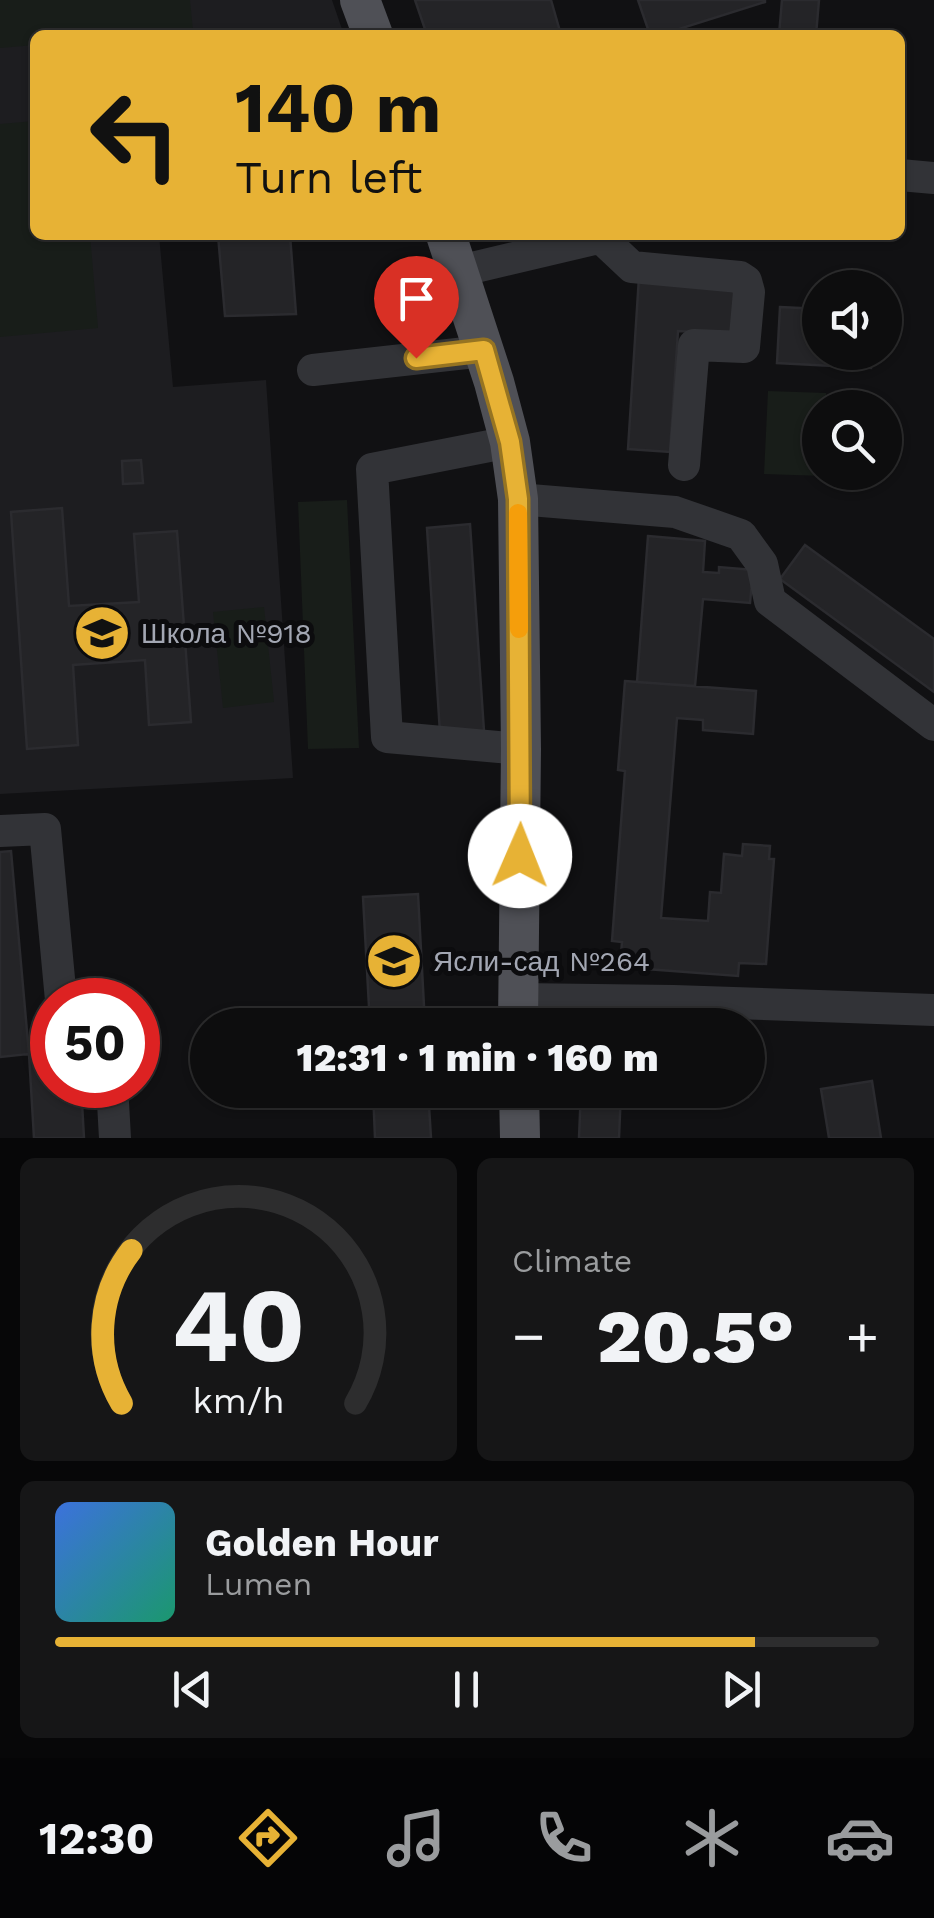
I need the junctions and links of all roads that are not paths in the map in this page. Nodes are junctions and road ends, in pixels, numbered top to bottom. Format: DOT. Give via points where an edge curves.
graph roads {
  1 [pos="360,0"];
  2 [pos="371,30"];
  3 [pos="905,176"];
  4 [pos="934,178"];
  5 [pos="570,240"];
  6 [pos="609,240"];
  7 [pos="453,253"];
  8 [pos="484,350"];
  9 [pos="312,370"];
  10 [pos="510,442"];
  11 [pos="684,465"];
  12 [pos="518,499"];
  13 [pos="934,725"];
  14 [pos="520,749"];
  15 [pos="0,831"];
  16 [pos="59,978"];
  17 [pos="518,1008"];
  18 [pos="582,1008"];
  19 [pos="934,1010"];
  20 [pos="113,1108"];
  21 [pos="519,1108"];
  22 [pos="115,1138"];
  23 [pos="520,1138"];
  1 -- 2 [label="main road"];
  3 -- 4 [label="street"];
  5 -- 7 [label="street"];
  6 -- 11 [label="street" via="632,267 746,281 744,347 694,346"];
  7 -- 8 [label="main road"];
  8 -- 9 [label="street"];
  8 -- 10 [label="main road"];
  10 -- 12 [label="main road"];
  10 -- 14 [label="street" via="372,469 387,737"];
  12 -- 13 [label="street" via="675,512 740,535 762,564 770,601"];
  12 -- 14 [label="main road"];
  14 -- 17 [label="main road"];
  15 -- 16 [label="street" via="45,829"];
  18 -- 19 [label="street" via="693,1001"];
  20 -- 22 [label="street"];
  21 -- 23 [label="main road"];
}
